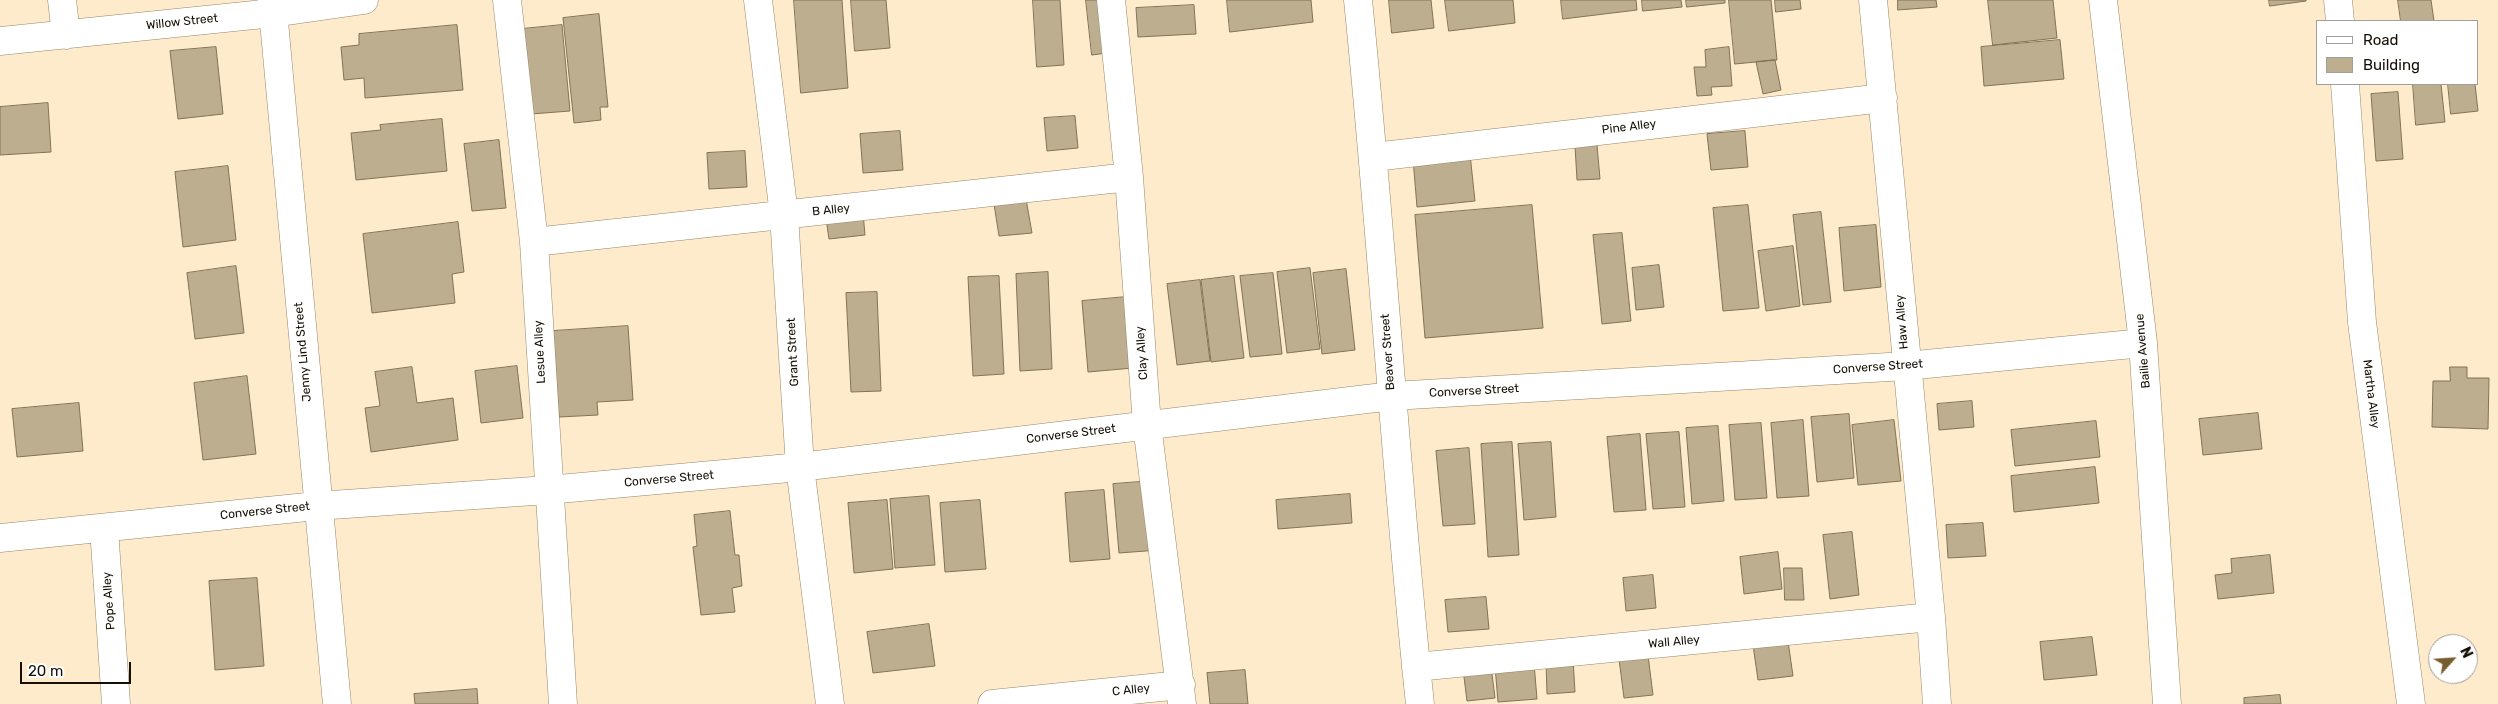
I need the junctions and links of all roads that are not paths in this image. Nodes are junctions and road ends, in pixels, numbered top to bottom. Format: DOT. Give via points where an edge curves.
graph roads {
  1 [pos="62,0"];
  2 [pos="364,0"];
  3 [pos="507,0"];
  4 [pos="758,0"];
  5 [pos="1111,0"];
  6 [pos="1358,0"];
  7 [pos="1873,0"];
  8 [pos="2103,0"];
  9 [pos="2338,0"];
  10 [pos="272,6"];
  11 [pos="2340,20"];
  12 [pos="66,34"];
  13 [pos="0,41"];
  14 [pos="2345,85"];
  15 [pos="1884,98"];
  16 [pos="1374,157"];
  17 [pos="1129,177"];
  18 [pos="784,215"];
  19 [pos="534,242"];
  20 [pos="2143,343"];
  21 [pos="1906,366"];
  22 [pos="1392,396"];
  23 [pos="1147,425"];
  24 [pos="800,467"];
  25 [pos="548,490"];
  26 [pos="317,506"];
  27 [pos="104,528"];
  28 [pos="0,538"];
  29 [pos="1932,617"];
  30 [pos="1416,667"];
  31 [pos="1181,695"];
  32 [pos="116,704"];
  33 [pos="337,704"];
  34 [pos="563,704"];
  35 [pos="830,704"];
  36 [pos="992,704"];
  37 [pos="1420,704"];
  38 [pos="1937,704"];
  39 [pos="2167,704"];
  40 [pos="2410,704"];
  1 -- 12 [label="street"];
  2 -- 10 [label="street, Willow Street"];
  3 -- 19 [label="street, Lesue Alley"];
  4 -- 18 [label="street, Grant Street"];
  5 -- 17 [label="street, Clay Alley"];
  6 -- 16 [label="street, Beaver Street"];
  7 -- 15 [label="street, Haw Alley"];
  8 -- 20 [label="street, Bailie Avenue"];
  9 -- 11 [label="street"];
  10 -- 12 [label="street, Willow Street"];
  10 -- 26 [label="street, Jenny Lind Street"];
  12 -- 13 [label="street, Willow Street"];
  14 -- 40 [label="street, Martha Alley" via="2362,322"];
  15 -- 16 [label="street, Pine Alley"];
  15 -- 21 [label="street, Haw Alley"];
  16 -- 22 [label="street, Beaver Street"];
  17 -- 18 [label="street, B Alley"];
  17 -- 23 [label="street, Clay Alley"];
  18 -- 19 [label="street, B Alley"];
  18 -- 24 [label="street, Grant Street"];
  19 -- 25 [label="street, Lesue Alley"];
  20 -- 21 [label="street, Converse Street"];
  20 -- 39 [label="street, Bailie Avenue"];
  21 -- 22 [label="street, Converse Street"];
  21 -- 29 [label="street, Haw Alley"];
  22 -- 23 [label="street, Converse Street"];
  22 -- 30 [label="street, Beaver Street"];
  23 -- 24 [label="street, Converse Street"];
  23 -- 31 [label="street, Clay Alley"];
  24 -- 25 [label="street, Converse Street"];
  24 -- 35 [label="street, Grant Street"];
  25 -- 26 [label="street, Converse Street"];
  25 -- 34 [label="street, Lesue Alley"];
  26 -- 27 [label="street, Converse Street"];
  26 -- 33 [label="street, Jenny Lind Street"];
  27 -- 28 [label="street, Converse Street"];
  27 -- 32 [label="street, Pope Alley"];
  29 -- 30 [label="street, Wall Alley"];
  29 -- 38 [label="street, Haw Alley"];
  30 -- 37 [label="street, Beaver Street"];
  31 -- 36 [label="street, C Alley"];
}
